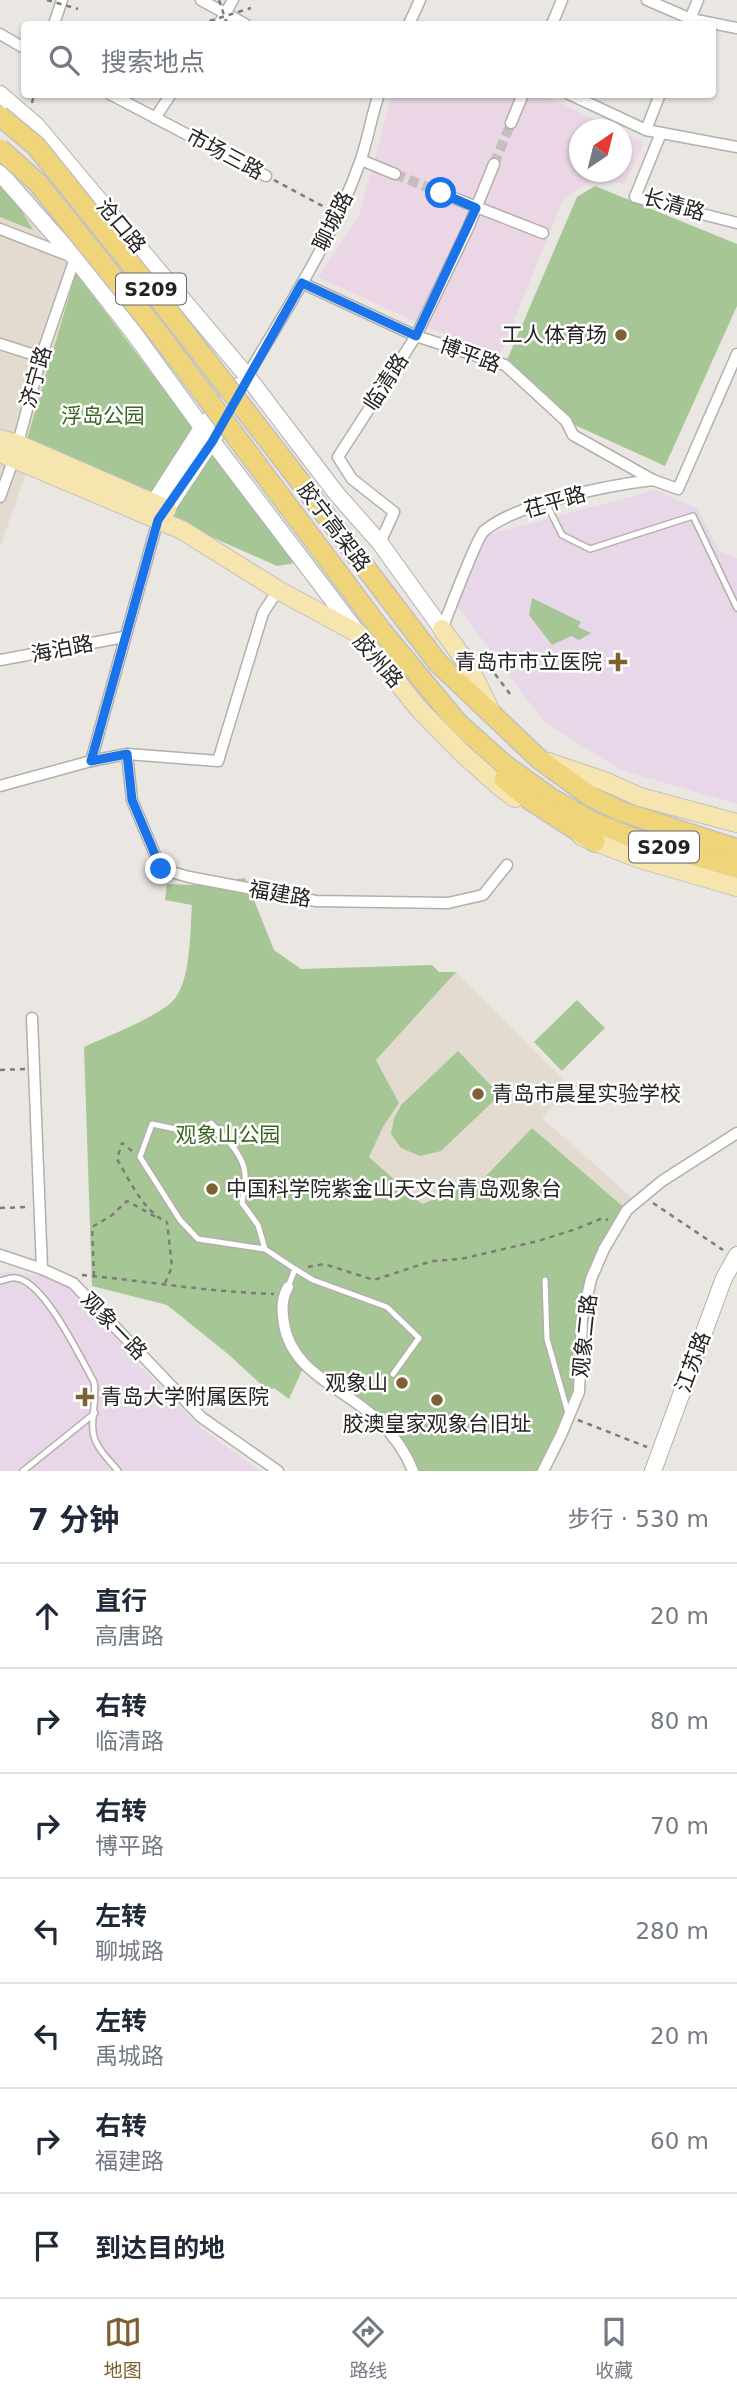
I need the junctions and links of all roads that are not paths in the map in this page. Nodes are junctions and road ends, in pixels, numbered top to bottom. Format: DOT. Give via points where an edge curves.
graph roads {
  1 [pos="62,0"];
  2 [pos="201,0"];
  3 [pos="233,0"];
  4 [pos="420,0"];
  5 [pos="562,0"];
  6 [pos="647,0"];
  7 [pos="698,0"];
  8 [pos="224,20"];
  9 [pos="55,21"];
  10 [pos="411,21"];
  11 [pos="553,21"];
  12 [pos="688,21"];
  13 [pos="690,21"];
  14 [pos="716,25"];
  15 [pos="737,28"];
  16 [pos="0,34"];
  17 [pos="21,46"];
  18 [pos="0,94"];
  19 [pos="118,98"];
  20 [pos="168,98"];
  21 [pos="376,98"];
  22 [pos="521,98"];
  23 [pos="578,98"];
  24 [pos="658,98"];
  25 [pos="0,116"];
  26 [pos="155,118"];
  27 [pos="511,123"];
  28 [pos="646,130"];
  29 [pos="662,133"];
  30 [pos="737,147"];
  31 [pos="0,149"];
  32 [pos="361,160"];
  33 [pos="494,164"];
  34 [pos="0,173"];
  35 [pos="395,174"];
  36 [pos="267,176"];
  37 [pos="441,193"];
  38 [pos="476,208"];
  39 [pos="737,223"];
  40 [pos="0,229"];
  41 [pos="543,233"];
  42 [pos="75,258"];
  43 [pos="302,283"];
  44 [pos="416,336"];
  45 [pos="0,344"];
  46 [pos="737,354"];
  47 [pos="41,357"];
  48 [pos="247,376"];
  49 [pos="207,435"];
  50 [pos="0,439"];
  51 [pos="10,452"];
  52 [pos="653,480"];
  53 [pos="0,497"];
  54 [pos="546,503"];
  55 [pos="160,511"];
  56 [pos="380,543"];
  57 [pos="278,590"];
  58 [pos="737,608"];
  59 [pos="442,629"];
  60 [pos="381,630"];
  61 [pos="359,634"];
  62 [pos="124,637"];
  63 [pos="0,660"];
  64 [pos="493,716"];
  65 [pos="127,754"];
  66 [pos="539,759"];
  67 [pos="91,761"];
  68 [pos="0,786"];
  69 [pos="737,823"];
  70 [pos="596,842"];
  71 [pos="737,849"];
  72 [pos="507,865"];
  73 [pos="737,868"];
  74 [pos="737,887"];
  75 [pos="32,1018"];
  76 [pos="737,1133"];
  77 [pos="265,1249"];
  78 [pos="0,1255"];
  79 [pos="736,1256"];
  80 [pos="42,1269"];
  81 [pos="295,1269"];
  82 [pos="545,1280"];
  83 [pos="0,1281"];
  84 [pos="286,1291"];
  85 [pos="393,1374"];
  86 [pos="95,1413"];
  87 [pos="569,1416"];
  88 [pos="23,1471"];
  89 [pos="118,1471"];
  90 [pos="278,1471"];
  91 [pos="413,1471"];
  92 [pos="543,1471"];
  93 [pos="653,1471"];
  1 -- 9 [label="street"];
  2 -- 8 [label="street"];
  3 -- 8 [label="street"];
  4 -- 10 [label="street"];
  5 -- 11 [label="street"];
  6 -- 12 [label="street"];
  7 -- 13 [label="street"];
  14 -- 15 [label="street"];
  16 -- 17 [label="street"];
  18 -- 48 [label="main road, 沧口路" via="36,125"];
  19 -- 26 [label="street, 市场三路"];
  20 -- 26 [label="street"];
  21 -- 32 [label="street, 聊城路"];
  22 -- 27 [label="street"];
  23 -- 28 [label="street"];
  24 -- 28 [label="street"];
  25 -- 64 [label="highway, 胶宁高架路 / S209, bridge" via="36,146 166,308 438,663"];
  26 -- 36 [label="street, 市场三路"];
  28 -- 29 [label="street"];
  29 -- 30 [label="street"];
  29 -- 39 [label="street, 长清路" via="635,197"];
  31 -- 60 [label="highway, 胶宁高架路 / S209, bridge" via="38,183 159,334"];
  32 -- 35 [label="street"];
  32 -- 43 [label="street, 聊城路" via="339,215"];
  33 -- 38 [label="street, 临清路"];
  34 -- 42 [label="main road"];
  37 -- 38 [label="street"];
  38 -- 41 [label="street"];
  38 -- 44 [label="street, 临清路"];
  40 -- 42 [label="street"];
  42 -- 47 [label="street, 济宁路"];
  42 -- 49 [label="main road"];
  43 -- 44 [label="street, 博平路"];
  43 -- 48 [label="street, 聊城路"];
  44 -- 52 [label="street, 博平路" via="505,365 565,421 573,435"];
  44 -- 56 [label="street, 临清路" via="338,457 352,479 394,512"];
  45 -- 47 [label="street"];
  46 -- 52 [label="street" via="678,489"];
  47 -- 51 [label="street, 济宁路"];
  48 -- 49 [label="main road, 聊城路"];
  48 -- 56 [label="main road, 沧口路"];
  49 -- 55 [label="main road, 聊城路"];
  49 -- 61 [label="main road"];
  50 -- 51 [label="main road, 胶州路"];
  51 -- 53 [label="street, 济宁路"];
  51 -- 55 [label="main road, 胶州路"];
  52 -- 54 [label="street, 茌平路"];
  54 -- 58 [label="lane" via="562,535 590,549 693,516"];
  54 -- 59 [label="street, 茌平路" via="522,509 482,532"];
  55 -- 57 [label="main road, 胶州路" via="182,530"];
  55 -- 62 [label="street, 聊城路"];
  56 -- 59 [label="main road, 沧口路"];
  57 -- 61 [label="main road, 胶州路"];
  57 -- 65 [label="street" via="263,613 218,761"];
  59 -- 64 [label="main road" via="469,666"];
  60 -- 70 [label="highway" via="430,703 492,769 530,800"];
  60 -- 73 [label="highway, 胶宁高架路 / S209" via="458,723 551,798 634,838"];
  61 -- 70 [label="main road, 胶州路" via="418,708 499,786 552,823"];
  62 -- 63 [label="street, 海泊路"];
  62 -- 67 [label="street, 聊城路"];
  64 -- 66 [label="highway, 胶宁高架路 / S209"];
  65 -- 67 [label="street"];
  65 -- 72 [label="street, 福建路" via="132,800 161,869 316,901 448,903 482,895"];
  66 -- 69 [label="main road" via="652,801"];
  66 -- 71 [label="highway, 胶宁高架路 / S209" via="590,796 620,811"];
  67 -- 68 [label="street"];
  70 -- 74 [label="main road, 胶州路"];
  75 -- 80 [label="street"];
  76 -- 87 [label="street, 观象二路" via="662,1181 627,1210 592,1279 582,1319 579,1392"];
  77 -- 77 [label="lane" via="258,1225 242,1203 245,1174 241,1159 211,1123 195,1133 152,1124 139,1157 180,1220 198,1239"];
  77 -- 81 [label="lane"];
  78 -- 80 [label="street, 观象一路"];
  79 -- 93 [label="main road, 江苏路"];
  80 -- 90 [label="street, 观象一路" via="74,1283 201,1417"];
  81 -- 84 [label="lane"];
  81 -- 85 [label="lane" via="387,1307 419,1338"];
  82 -- 87 [label="lane" via="547,1339"];
  83 -- 86 [label="lane" via="14,1277 37,1288 94,1382"];
  84 -- 91 [label="street" via="282,1308 287,1340 304,1365 380,1422 406,1454"];
  86 -- 88 [label="lane"];
  86 -- 89 [label="lane" via="96,1443"];
  87 -- 92 [label="street, 观象二路"];
}
